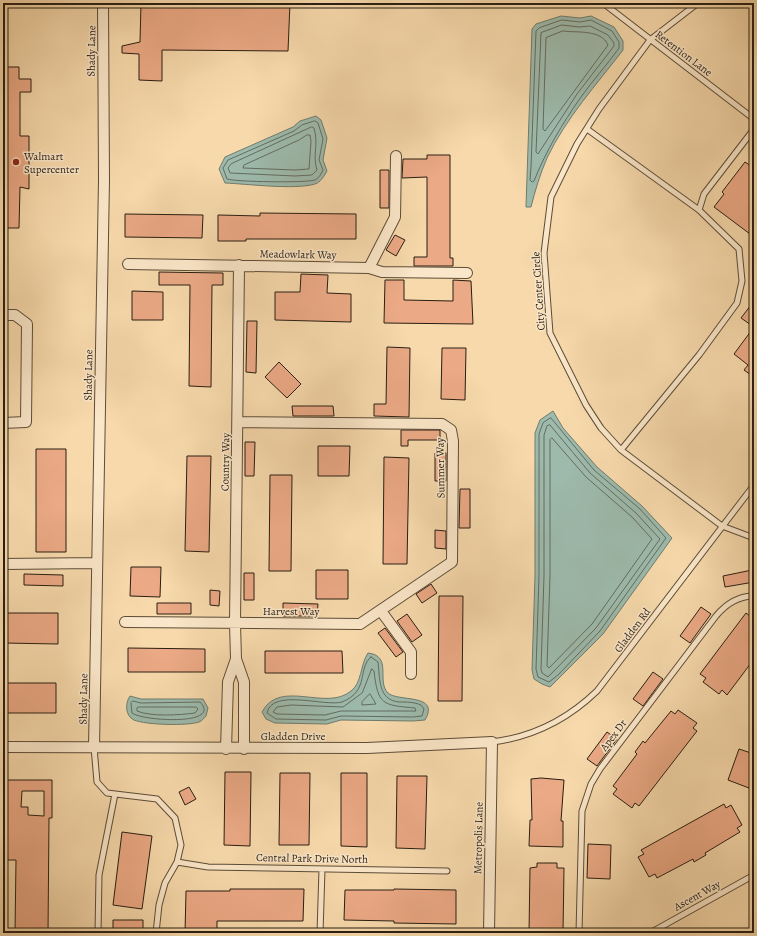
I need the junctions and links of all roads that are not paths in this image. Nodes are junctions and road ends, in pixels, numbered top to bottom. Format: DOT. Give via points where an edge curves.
graph roads {
  1 [pos="103,3"];
  2 [pos="698,3"];
  3 [pos="606,4"];
  4 [pos="650,40"];
  5 [pos="754,119"];
  6 [pos="587,128"];
  7 [pos="754,129"];
  8 [pos="396,156"];
  9 [pos="699,210"];
  10 [pos="128,264"];
  11 [pos="239,265"];
  12 [pos="369,268"];
  13 [pos="467,273"];
  14 [pos="3,315"];
  15 [pos="238,422"];
  16 [pos="3,423"];
  17 [pos="621,450"];
  18 [pos="754,485"];
  19 [pos="722,526"];
  20 [pos="754,538"];
  21 [pos="97,563"];
  22 [pos="3,564"];
  23 [pos="754,596"];
  24 [pos="381,611"];
  25 [pos="125,622"];
  26 [pos="235,622"];
  27 [pos="236,658"];
  28 [pos="411,674"];
  29 [pos="492,742"];
  30 [pos="3,747"];
  31 [pos="94,747"];
  32 [pos="226,749"];
  33 [pos="244,749"];
  34 [pos="115,794"];
  35 [pos="177,862"];
  36 [pos="322,869"];
  37 [pos="447,870"];
  38 [pos="754,875"];
  39 [pos="98,933"];
  40 [pos="156,933"];
  41 [pos="320,933"];
  42 [pos="489,933"];
  43 [pos="579,933"];
  44 [pos="650,933"];
  1 -- 21 [label="street, Shady Lane" via="104,180"];
  2 -- 4 [label="lane, City Center Circle"];
  3 -- 4 [label="lane, Retention Lane"];
  4 -- 5 [label="lane, Retention Lane"];
  4 -- 6 [label="lane, City Center Circle"];
  6 -- 9 [label="lane"];
  6 -- 17 [label="lane, City Center Circle" via="551,197 548,213 544,253 550,333 586,405 601,428"];
  7 -- 9 [label="lane" via="704,194"];
  8 -- 12 [label="street" via="395,217"];
  9 -- 17 [label="lane" via="739,249 742,281 737,303 699,355"];
  10 -- 11 [label="street, Meadowlark Way"];
  11 -- 12 [label="street, Meadowlark Way"];
  11 -- 15 [label="street, Country Way"];
  12 -- 13 [label="street, Meadowlark Way" via="382,272"];
  14 -- 16 [label="street" via="15,315 27,324 26,422"];
  15 -- 24 [label="street, Summer Way" via="442,424 450,430 453,441 452,562"];
  15 -- 26 [label="street, Country Way"];
  17 -- 19 [label="lane, City Center Circle"];
  18 -- 19 [label="lane, Gladden Rd"];
  19 -- 20 [label="lane, City Center Circle"];
  19 -- 29 [label="lane, Gladden Rd" via="608,679 586,702 547,728 520,738"];
  21 -- 22 [label="street"];
  21 -- 31 [label="street, Shady Lane"];
  23 -- 43 [label="lane, Apex Dr" via="737,599 722,609 604,763 591,784 582,811"];
  24 -- 26 [label="street, Harvest Way" via="360,624"];
  24 -- 28 [label="street" via="411,652"];
  25 -- 26 [label="street, Harvest Way"];
  26 -- 27 [label="street, Country Way"];
  27 -- 32 [label="street" via="228,682"];
  27 -- 33 [label="street" via="244,682"];
  29 -- 33 [label="street, Gladden Drive" via="367,748"];
  29 -- 42 [label="street, Metropolis Lane"];
  30 -- 31 [label="street, Gladden Drive"];
  31 -- 32 [label="street, Gladden Drive"];
  31 -- 34 [label="lane" via="97,782 107,793"];
  32 -- 33 [label="street, Gladden Drive"];
  34 -- 35 [label="lane" via="157,799 175,818 180,845"];
  34 -- 39 [label="lane" via="99,875"];
  35 -- 36 [label="lane, Central Park Drive North" via="208,867"];
  35 -- 40 [label="lane" via="165,883"];
  36 -- 37 [label="lane, Central Park Drive North"];
  36 -- 41 [label="lane"];
  38 -- 44 [label="lane, Ascent Way"];
}
